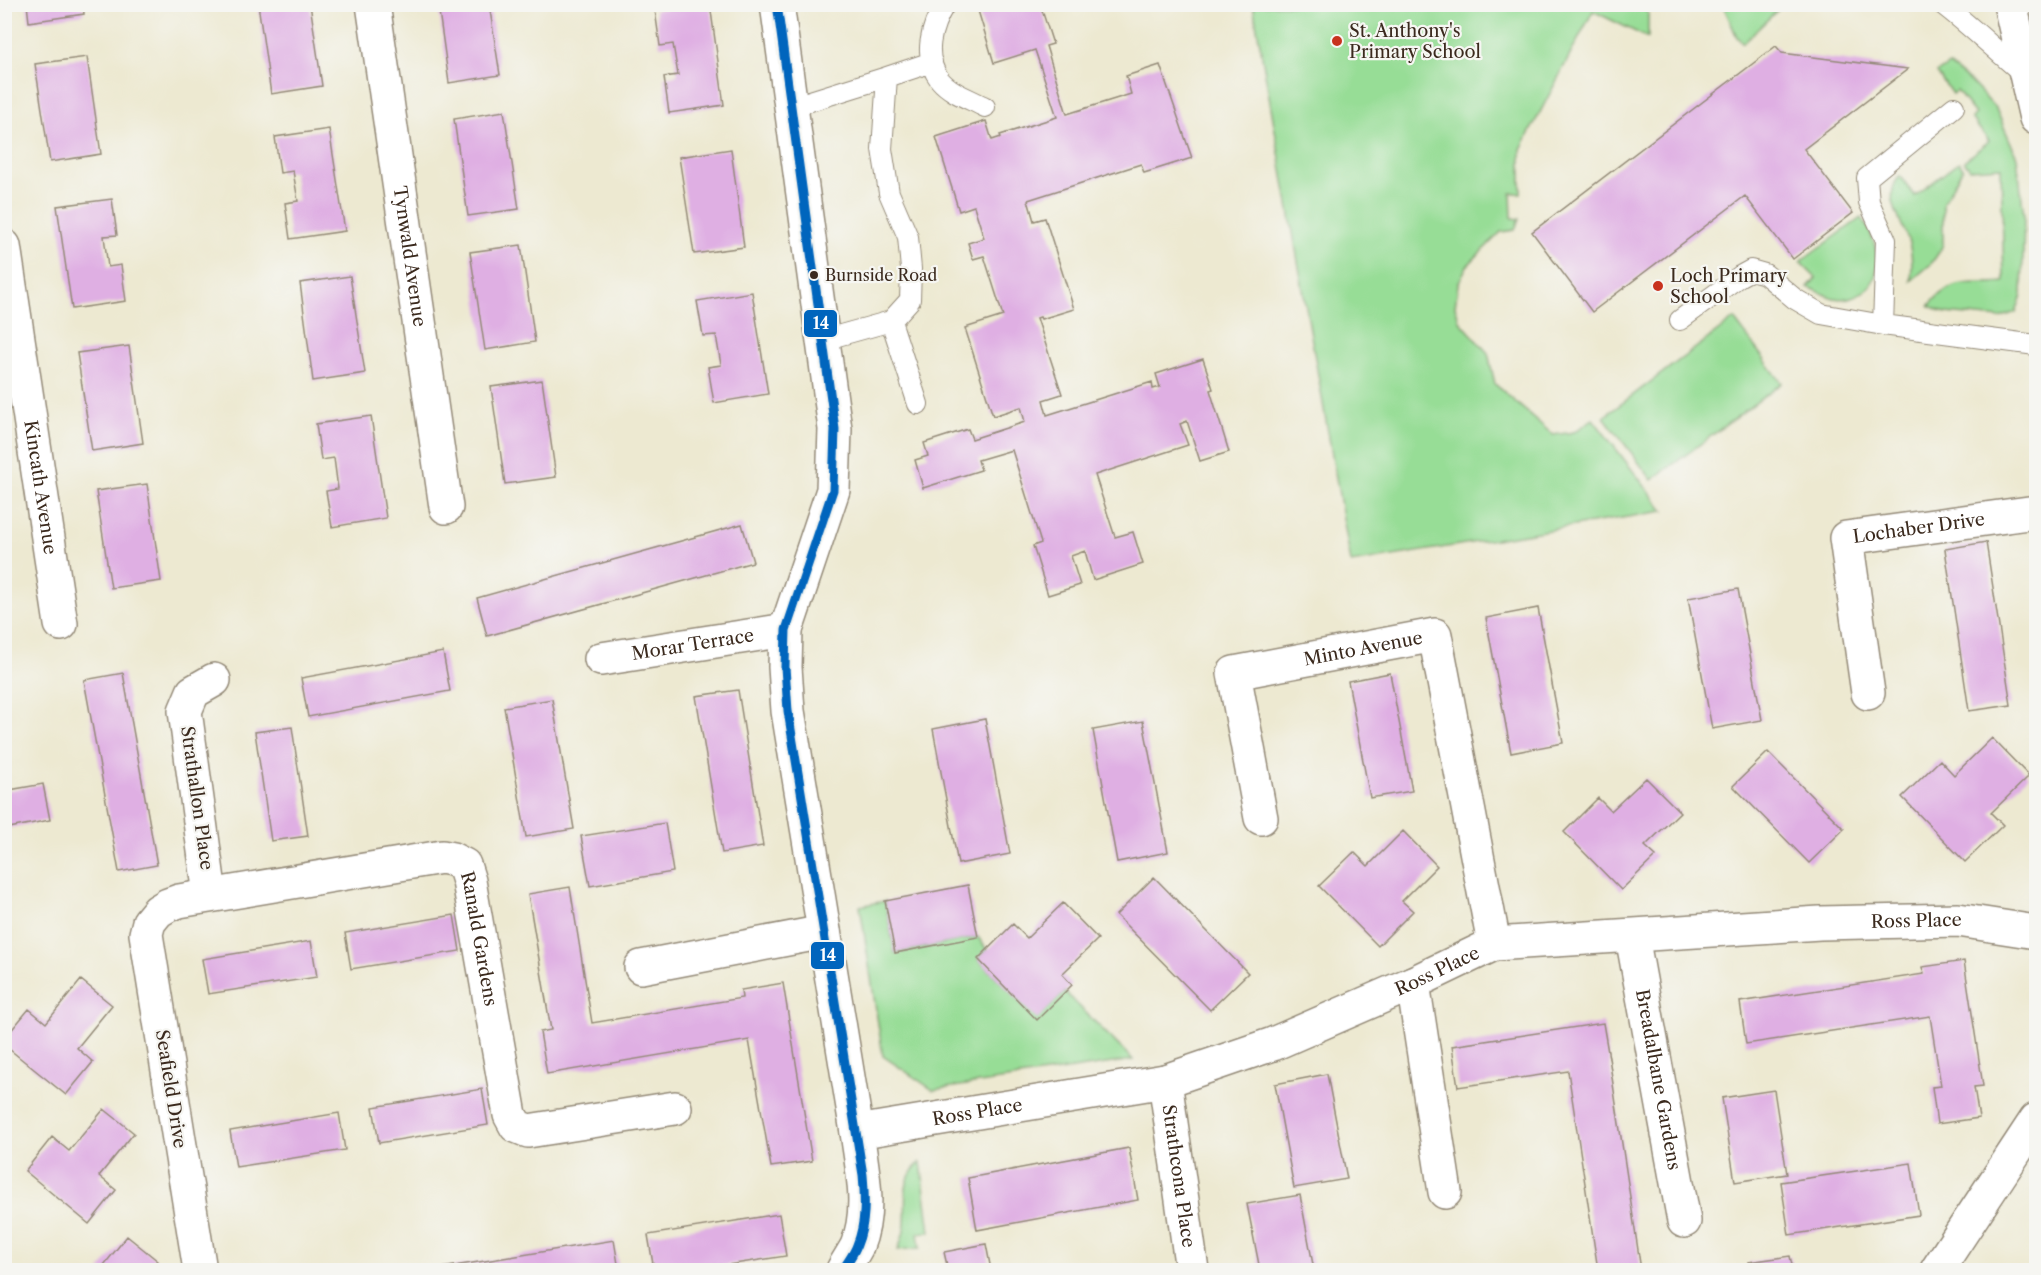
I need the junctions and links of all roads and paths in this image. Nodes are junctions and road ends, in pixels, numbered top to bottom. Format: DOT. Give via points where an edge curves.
graph roads {
  1 [pos="374,4"];
  2 [pos="777,4"];
  3 [pos="945,4"];
  4 [pos="1942,4"];
  5 [pos="2010,4"];
  6 [pos="933,62"];
  7 [pos="2031,75"];
  8 [pos="887,77"];
  9 [pos="791,106"];
  10 [pos="985,106"];
  11 [pos="1954,107"];
  12 [pos="2037,118"];
  13 [pos="4,246"];
  14 [pos="1680,320"];
  15 [pos="891,321"];
  16 [pos="1883,325"];
  17 [pos="823,340"];
  18 [pos="2037,345"];
  19 [pos="918,404"];
  20 [pos="446,507"];
  21 [pos="2037,512"];
  22 [pos="61,624"];
  23 [pos="786,630"];
  24 [pos="601,658"];
  25 [pos="214,680"];
  26 [pos="1868,693"];
  27 [pos="1262,818"];
  28 [pos="210,895"];
  29 [pos="158,911"];
  30 [pos="824,932"];
  31 [pos="2037,932"];
  32 [pos="1632,936"];
  33 [pos="1494,944"];
  34 [pos="641,967"];
  35 [pos="1413,983"];
  36 [pos="1165,1082"];
  37 [pos="675,1108"];
  38 [pos="2037,1120"];
  39 [pos="857,1132"];
  40 [pos="1445,1192"];
  41 [pos="1683,1221"];
  42 [pos="201,1270"];
  43 [pos="843,1270"];
  44 [pos="1192,1270"];
  45 [pos="1937,1270"];
  1 -- 20 [label="street, Tynwald Avenue"];
  2 -- 9 [label="street"];
  3 -- 6 [label="lane" via="935,19 930,44"];
  4 -- 7 [label="lane" via="1996,51"];
  5 -- 7 [label="street"];
  6 -- 8 [label="lane"];
  6 -- 10 [label="lane" via="939,79 947,86"];
  7 -- 12 [label="street"];
  8 -- 9 [label="lane"];
  8 -- 15 [label="lane" via="882,149 889,194 908,237 911,269 910,300"];
  9 -- 17 [label="street"];
  11 -- 16 [label="lane" via="1867,178 1869,202 1886,240"];
  13 -- 22 [label="street, Kincath Avenue"];
  14 -- 16 [label="lane" via="1751,270 1765,274 1821,314"];
  15 -- 17 [label="lane"];
  15 -- 19 [label="lane"];
  16 -- 18 [label="lane"];
  17 -- 23 [label="street" via="834,429 833,490"];
  21 -- 26 [label="street, Lochaber Drive" via="1846,538"];
  23 -- 24 [label="street, Morar Terrace"];
  23 -- 30 [label="street" via="788,711"];
  25 -- 28 [label="street, Strathallon Place" via="193,692 185,711"];
  27 -- 33 [label="street, Minto Avenue" via="1234,674 1435,635"];
  28 -- 29 [label="street, Ranald Gardens" via="168,904"];
  28 -- 37 [label="street, Ranald Gardens" via="442,857 452,859 464,865 469,881 510,1115 516,1126 528,1131"];
  29 -- 42 [label="street, Seafield Drive" via="146,934"];
  30 -- 34 [label="street"];
  30 -- 39 [label="street"];
  31 -- 32 [label="street, Ross Place" via="1958,920 1820,923"];
  32 -- 33 [label="street, Ross Place"];
  32 -- 41 [label="street, Breadalbane Gardens"];
  33 -- 35 [label="street, Ross Place"];
  35 -- 36 [label="street, Ross Place" via="1273,1044"];
  35 -- 40 [label="street"];
  36 -- 39 [label="street, Ross Place"];
  36 -- 44 [label="street, Strathcona Place"];
  38 -- 45 [label="street"];
  39 -- 43 [label="street" via="866,1203 857,1245"];
}
